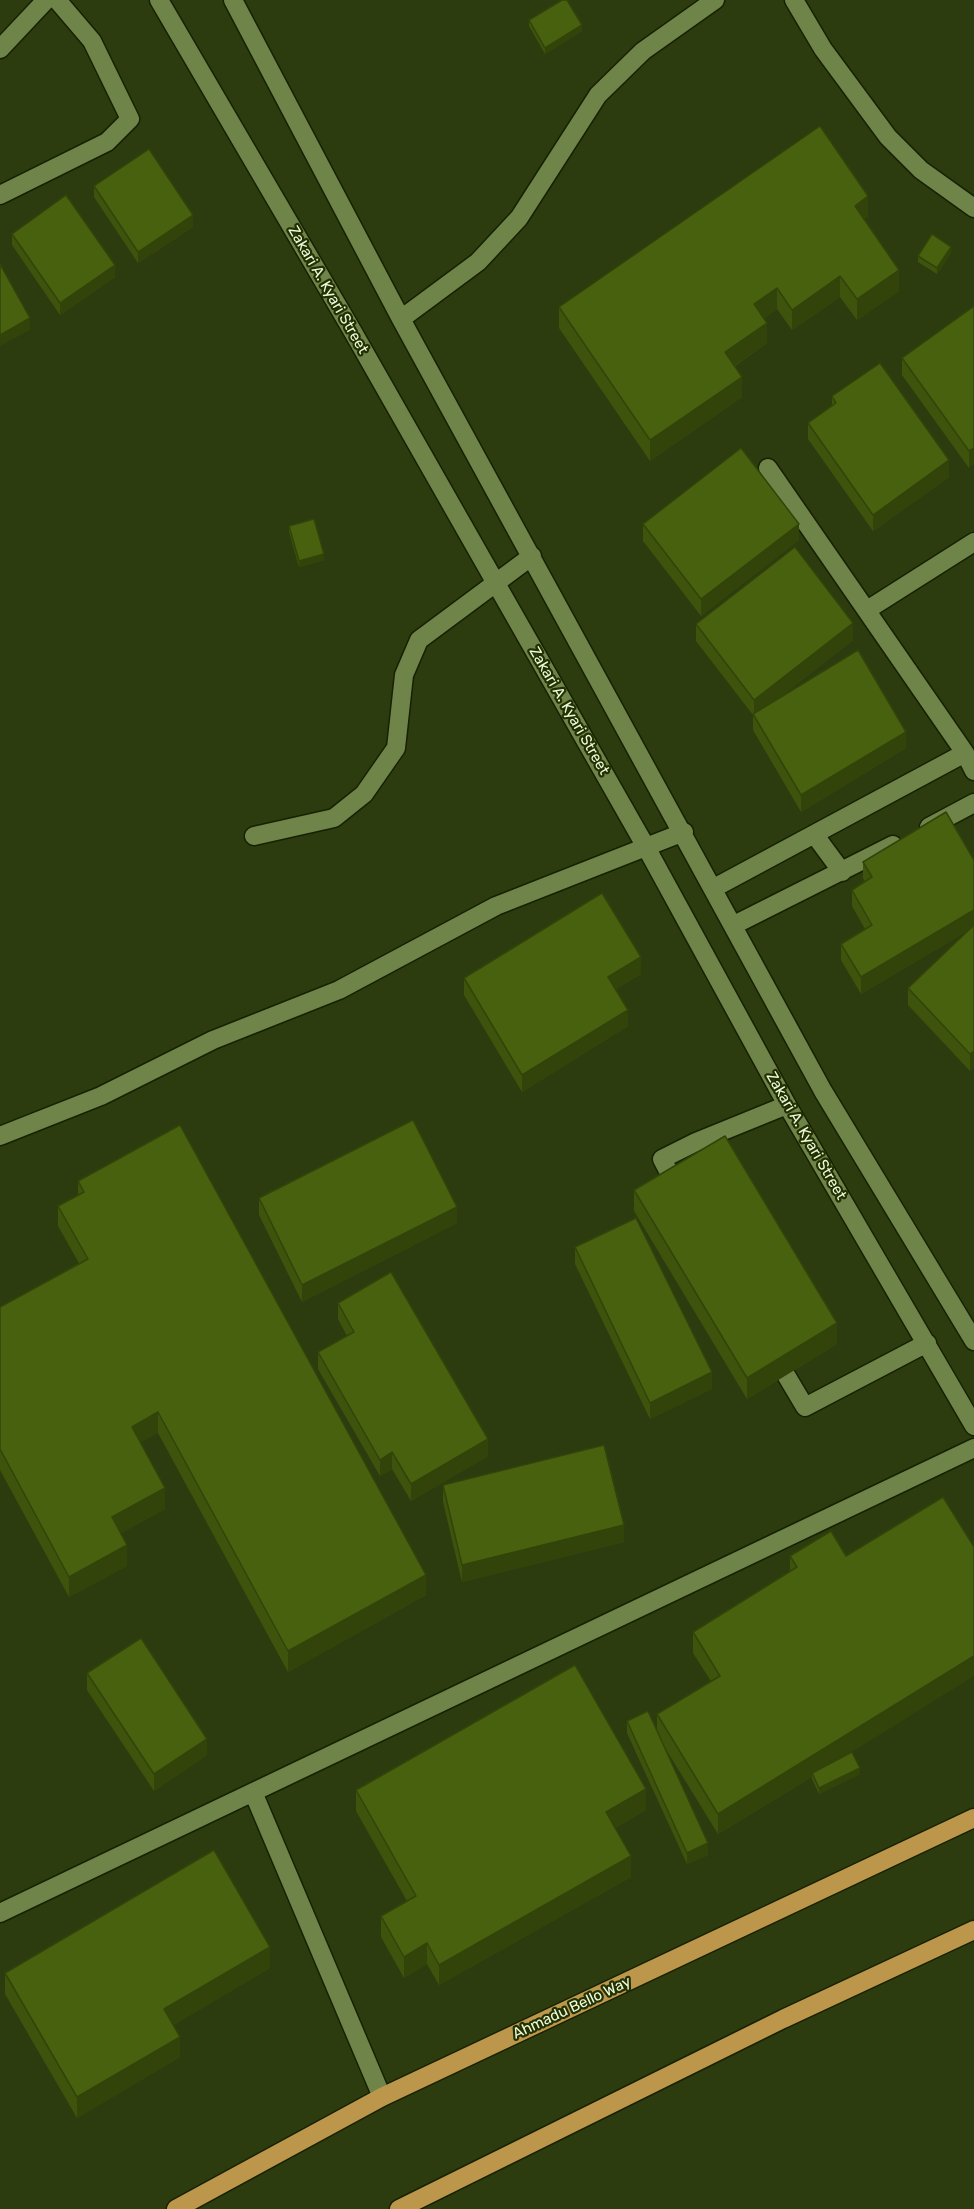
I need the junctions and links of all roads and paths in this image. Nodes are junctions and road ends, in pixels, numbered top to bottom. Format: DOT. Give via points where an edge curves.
graph roads {
  1 [pos="46,0"];
  2 [pos="57,0"];
  3 [pos="159,0"];
  4 [pos="233,0"];
  5 [pos="715,0"];
  6 [pos="794,0"];
  7 [pos="0,48"];
  8 [pos="0,195"];
  9 [pos="974,208"];
  10 [pos="401,319"];
  11 [pos="768,468"];
  12 [pos="974,542"];
  13 [pos="532,556"];
  14 [pos="496,583"];
  15 [pos="867,610"];
  16 [pos="965,753"];
  17 [pos="974,771"];
  18 [pos="974,803"];
  19 [pos="684,832"];
  20 [pos="814,834"];
  21 [pos="254,836"];
  22 [pos="646,847"];
  23 [pos="842,872"];
  24 [pos="714,888"];
  25 [pos="734,925"];
  26 [pos="787,1105"];
  27 [pos="0,1136"];
  28 [pos="676,1186"];
  29 [pos="974,1341"];
  30 [pos="927,1343"];
  31 [pos="786,1375"];
  32 [pos="974,1426"];
  33 [pos="974,1448"];
  34 [pos="253,1792"];
  35 [pos="974,1818"];
  36 [pos="0,1913"];
  37 [pos="974,1930"];
  38 [pos="382,2097"];
  39 [pos="176,2209"];
  40 [pos="399,2209"];
  1 -- 7 [label="street"];
  2 -- 8 [label="street" via="92,41 130,119 107,142"];
  3 -- 14 [label="street, Zakari A. Kyari Street"];
  4 -- 10 [label="street"];
  5 -- 10 [label="street" via="643,51 598,95 519,218 478,262"];
  6 -- 9 [label="street" via="823,49 888,137 921,170"];
  10 -- 13 [label="street"];
  11 -- 15 [label="street"];
  12 -- 15 [label="street"];
  13 -- 14 [label="street"];
  13 -- 19 [label="street"];
  14 -- 21 [label="street" via="419,640 404,675 396,748 364,794 334,818"];
  14 -- 22 [label="street, Zakari A. Kyari Street"];
  15 -- 16 [label="street"];
  16 -- 17 [label="street"];
  16 -- 20 [label="street"];
  18 -- 23 [label="street"];
  19 -- 22 [label="street"];
  19 -- 24 [label="street"];
  20 -- 23 [label="street"];
  20 -- 24 [label="street"];
  22 -- 26 [label="street, Zakari A. Kyari Street"];
  22 -- 27 [label="street" via="496,906 339,990 213,1040 101,1096"];
  23 -- 25 [label="street"];
  24 -- 25 [label="street"];
  25 -- 29 [label="street" via="823,1091"];
  26 -- 28 [label="street" via="662,1159"];
  26 -- 30 [label="street, Zakari A. Kyari Street"];
  30 -- 31 [label="street" via="805,1407"];
  30 -- 32 [label="street, Zakari A. Kyari Street"];
  33 -- 34 [label="street"];
  34 -- 36 [label="street"];
  34 -- 38 [label="street"];
  35 -- 38 [label="main road, Ahmadu Bello Way"];
  37 -- 40 [label="main road" via="783,2019"];
  38 -- 39 [label="main road, Ahmadu Bello Way"];
}
